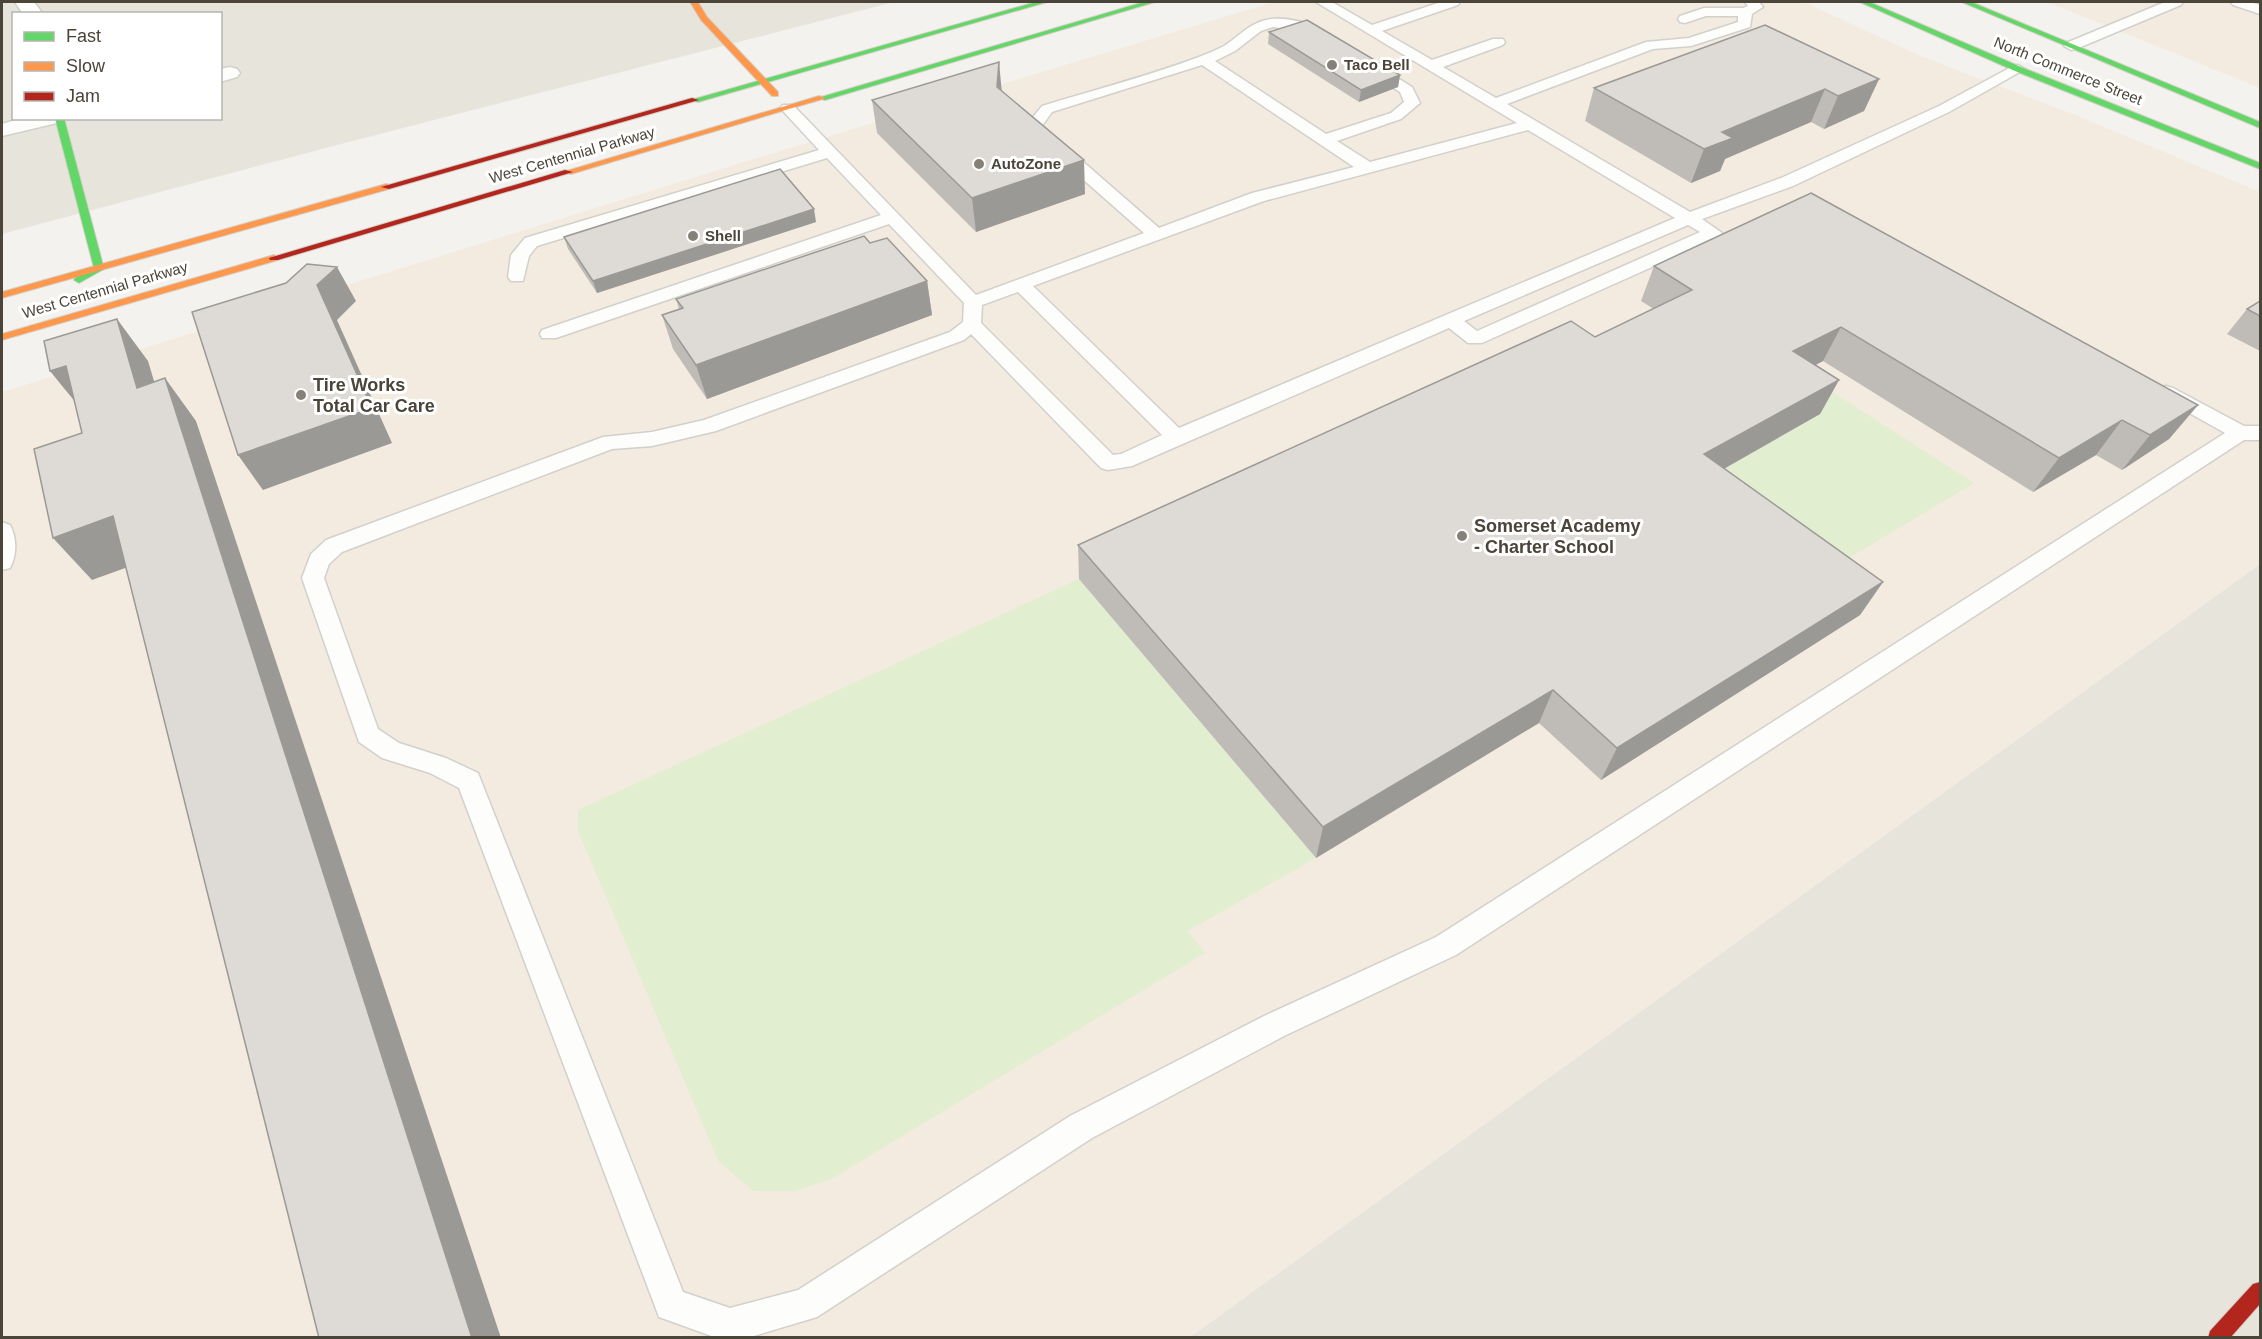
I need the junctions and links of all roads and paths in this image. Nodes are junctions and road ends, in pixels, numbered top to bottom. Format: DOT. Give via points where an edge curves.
graph roads {
  1 [pos="694,2"];
  2 [pos="1043,2"];
  3 [pos="1150,2"];
  4 [pos="1323,2"];
  5 [pos="1453,2"];
  6 [pos="1864,2"];
  7 [pos="1966,2"];
  8 [pos="2176,2"];
  9 [pos="2238,2"];
  10 [pos="1748,7"];
  11 [pos="2260,10"];
  12 [pos="1702,27"];
  13 [pos="1371,30"];
  14 [pos="1657,30"];
  15 [pos="1498,42"];
  16 [pos="1334,44"];
  17 [pos="1651,45"];
  18 [pos="2071,46"];
  19 [pos="1204,60"];
  20 [pos="1362,61"];
  21 [pos="1430,66"];
  22 [pos="2018,69"];
  23 [pos="762,82"];
  24 [pos="1494,104"];
  25 [pos="788,108"];
  26 [pos="41,120"];
  27 [pos="60,120"];
  28 [pos="1529,125"];
  29 [pos="2260,125"];
  30 [pos="2,130"];
  31 [pos="1324,140"];
  32 [pos="831,152"];
  33 [pos="2260,166"];
  34 [pos="1367,168"];
  35 [pos="1787,182"];
  36 [pos="1807,193"];
  37 [pos="893,217"];
  38 [pos="1690,218"];
  39 [pos="1156,234"];
  40 [pos="99,269"];
  41 [pos="517,277"];
  42 [pos="1020,284"];
  43 [pos="2,295"];
  44 [pos="50,295"];
  45 [pos="972,313"];
  46 [pos="1452,320"];
  47 [pos="549,334"];
  48 [pos="2,337"];
  49 [pos="2149,382"];
  50 [pos="2250,433"];
  51 [pos="1176,437"];
  52 [pos="2,530"];
  53 [pos="2,562"];
  54 [pos="2260,1291"];
  55 [pos="2217,1338"];
  1 -- 23 [label="main road"];
  2 -- 23 [label="main road, West Centennial Parkway"];
  3 -- 25 [label="main road, West Centennial Parkway"];
  4 -- 13 [label="lane"];
  5 -- 13 [label="lane"];
  6 -- 22 [label="main road, North Commerce Street"];
  7 -- 18 [label="main road, North Commerce Street"];
  8 -- 18 [label="lane"];
  9 -- 11 [label="lane"];
  10 -- 12 [label="lane"];
  10 -- 17 [label="lane" via="1704,12"];
  10 -- 17 [label="lane" via="1745,24 1691,42"];
  13 -- 21 [label="lane"];
  14 -- 17 [label="lane"];
  15 -- 21 [label="lane"];
  16 -- 19 [label="lane" via="1306,27 1274,24 1257,27 1229,49"];
  17 -- 24 [label="lane"];
  18 -- 29 [label="main road, North Commerce Street"];
  19 -- 31 [label="lane"];
  19 -- 39 [label="lane" via="1047,109 1034,127"];
  20 -- 31 [label="lane" via="1407,90 1412,103 1396,116"];
  21 -- 24 [label="lane"];
  22 -- 33 [label="main road, North Commerce Street"];
  22 -- 35 [label="lane" via="1944,109"];
  23 -- 25 [label="main road"];
  23 -- 40 [label="main road, West Centennial Parkway"];
  24 -- 28 [label="lane"];
  25 -- 32 [label="lane"];
  25 -- 48 [label="main road, West Centennial Parkway"];
  26 -- 30 [label="street"];
  27 -- 40 [label="main road"];
  28 -- 34 [label="lane"];
  28 -- 38 [label="lane"];
  31 -- 34 [label="lane"];
  32 -- 37 [label="lane"];
  32 -- 41 [label="lane" via="531,242 520,255"];
  34 -- 39 [label="lane" via="1258,197"];
  35 -- 36 [label="lane"];
  35 -- 38 [label="lane"];
  37 -- 45 [label="lane"];
  37 -- 47 [label="lane"];
  38 -- 46 [label="lane"];
  38 -- 46 [label="lane" via="1713,233 1475,339"];
  39 -- 42 [label="lane"];
  40 -- 43 [label="main road, West Centennial Parkway"];
  40 -- 44 [label="main road"];
  42 -- 45 [label="lane"];
  42 -- 51 [label="lane"];
  45 -- 50 [label="lane" via="957,336 709,426 652,439 610,442 334,546 319,560 313,578 368,735 391,751 437,765 469,781 671,1305 730,1324 805,1305 1081,1127 1274,1026 1446,946"];
  45 -- 51 [label="lane" via="1108,463 1125,461"];
  46 -- 51 [label="lane"];
  49 -- 50 [label="lane"];
  52 -- 53 [label="lane"];
  54 -- 55 [label="main road"];
}
